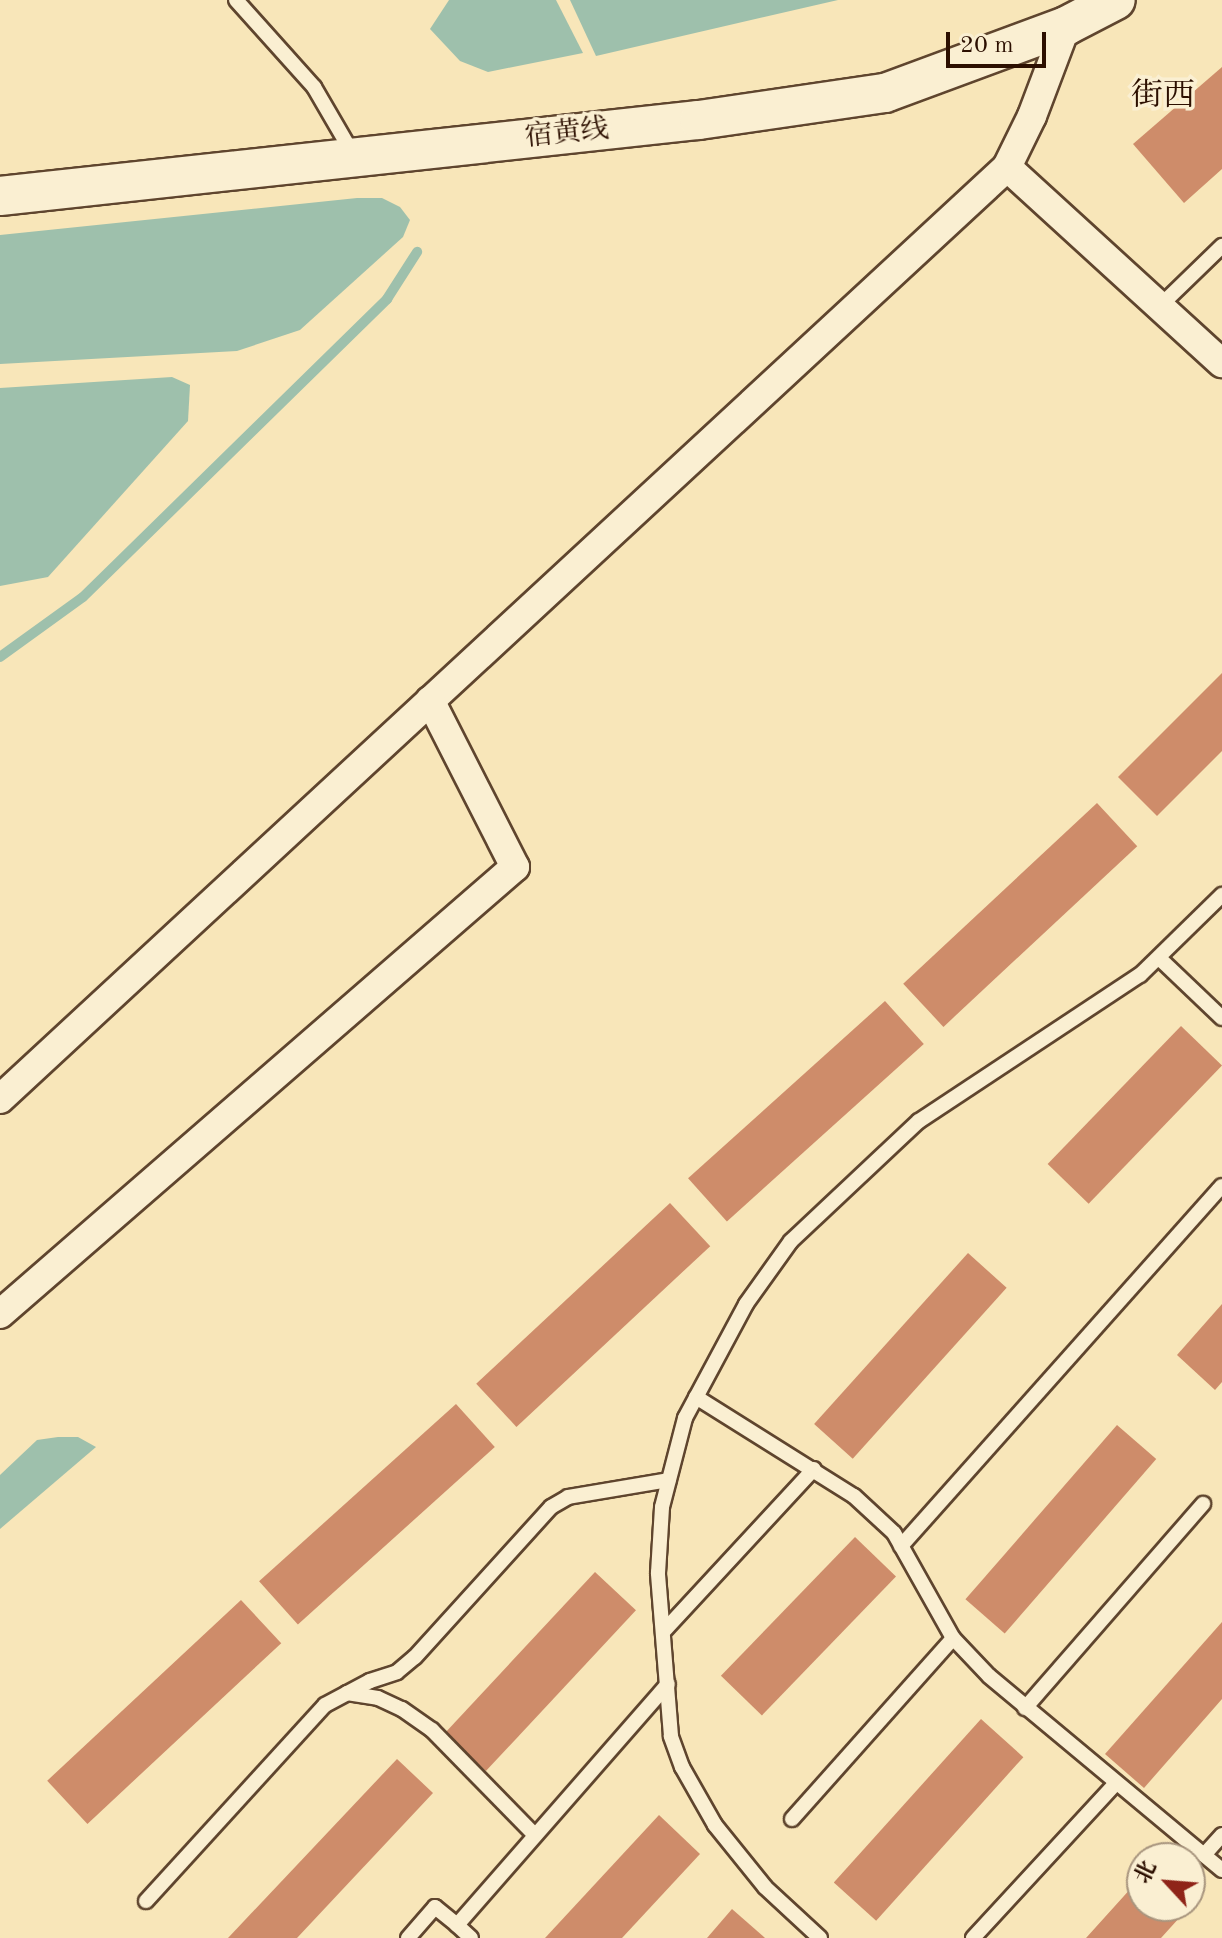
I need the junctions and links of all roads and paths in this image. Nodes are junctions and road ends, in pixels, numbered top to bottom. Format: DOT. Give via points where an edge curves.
graph roads {
  1 [pos="236,0"];
  2 [pos="1116,0"];
  3 [pos="1066,26"];
  4 [pos="355,157"];
  5 [pos="1007,167"];
  6 [pos="0,196"];
  7 [pos="1222,246"];
  8 [pos="1159,307"];
  9 [pos="1222,363"];
  10 [pos="430,700"];
  11 [pos="1222,895"];
  12 [pos="1159,958"];
  13 [pos="1222,1018"];
  14 [pos="0,1099"];
  15 [pos="1222,1186"];
  16 [pos="0,1314"];
  17 [pos="696,1397"];
  18 [pos="814,1469"];
  19 [pos="669,1480"];
  20 [pos="1203,1504"];
  21 [pos="901,1546"];
  22 [pos="663,1632"];
  23 [pos="953,1638"];
  24 [pos="668,1684"];
  25 [pos="347,1693"];
  26 [pos="1025,1708"];
  27 [pos="1116,1783"];
  28 [pos="792,1819"];
  29 [pos="535,1835"];
  30 [pos="1222,1835"];
  31 [pos="1188,1842"];
  32 [pos="1206,1853"];
  33 [pos="1206,1857"];
  34 [pos="1222,1870"];
  35 [pos="146,1901"];
  36 [pos="457,1925"];
  37 [pos="408,1938"];
  38 [pos="471,1938"];
  39 [pos="820,1938"];
  40 [pos="973,1938"];
  1 -- 4 [label="lane" via="314,87"];
  2 -- 3 [label="main road, 宿黄线"];
  3 -- 4 [label="main road, 宿黄线" via="885,93 699,120"];
  3 -- 5 [label="street"];
  4 -- 6 [label="main road, 宿黄线"];
  5 -- 8 [label="street"];
  5 -- 10 [label="street"];
  7 -- 8 [label="lane"];
  8 -- 9 [label="street"];
  10 -- 14 [label="street"];
  10 -- 16 [label="street" via="515,867"];
  11 -- 12 [label="lane"];
  12 -- 13 [label="lane"];
  12 -- 17 [label="lane" via="919,1121 812,1221 746,1304"];
  15 -- 21 [label="lane"];
  17 -- 18 [label="lane"];
  17 -- 19 [label="lane"];
  18 -- 21 [label="lane" via="854,1496"];
  18 -- 22 [label="lane"];
  19 -- 22 [label="lane" via="658,1573"];
  19 -- 25 [label="lane" via="568,1497 551,1507 415,1657 397,1672"];
  20 -- 26 [label="lane"];
  21 -- 23 [label="lane"];
  22 -- 24 [label="lane"];
  23 -- 26 [label="lane"];
  23 -- 28 [label="lane"];
  24 -- 29 [label="lane"];
  24 -- 39 [label="lane" via="671,1736 715,1825 765,1887"];
  25 -- 29 [label="lane" via="390,1703 432,1730"];
  25 -- 35 [label="lane" via="325,1705"];
  26 -- 27 [label="lane"];
  27 -- 31 [label="lane"];
  27 -- 40 [label="lane"];
  29 -- 36 [label="lane"];
  30 -- 32 [label="lane"];
  33 -- 34 [label="lane"];
  36 -- 37 [label="lane" via="435,1907"];
  36 -- 38 [label="lane"];
}
